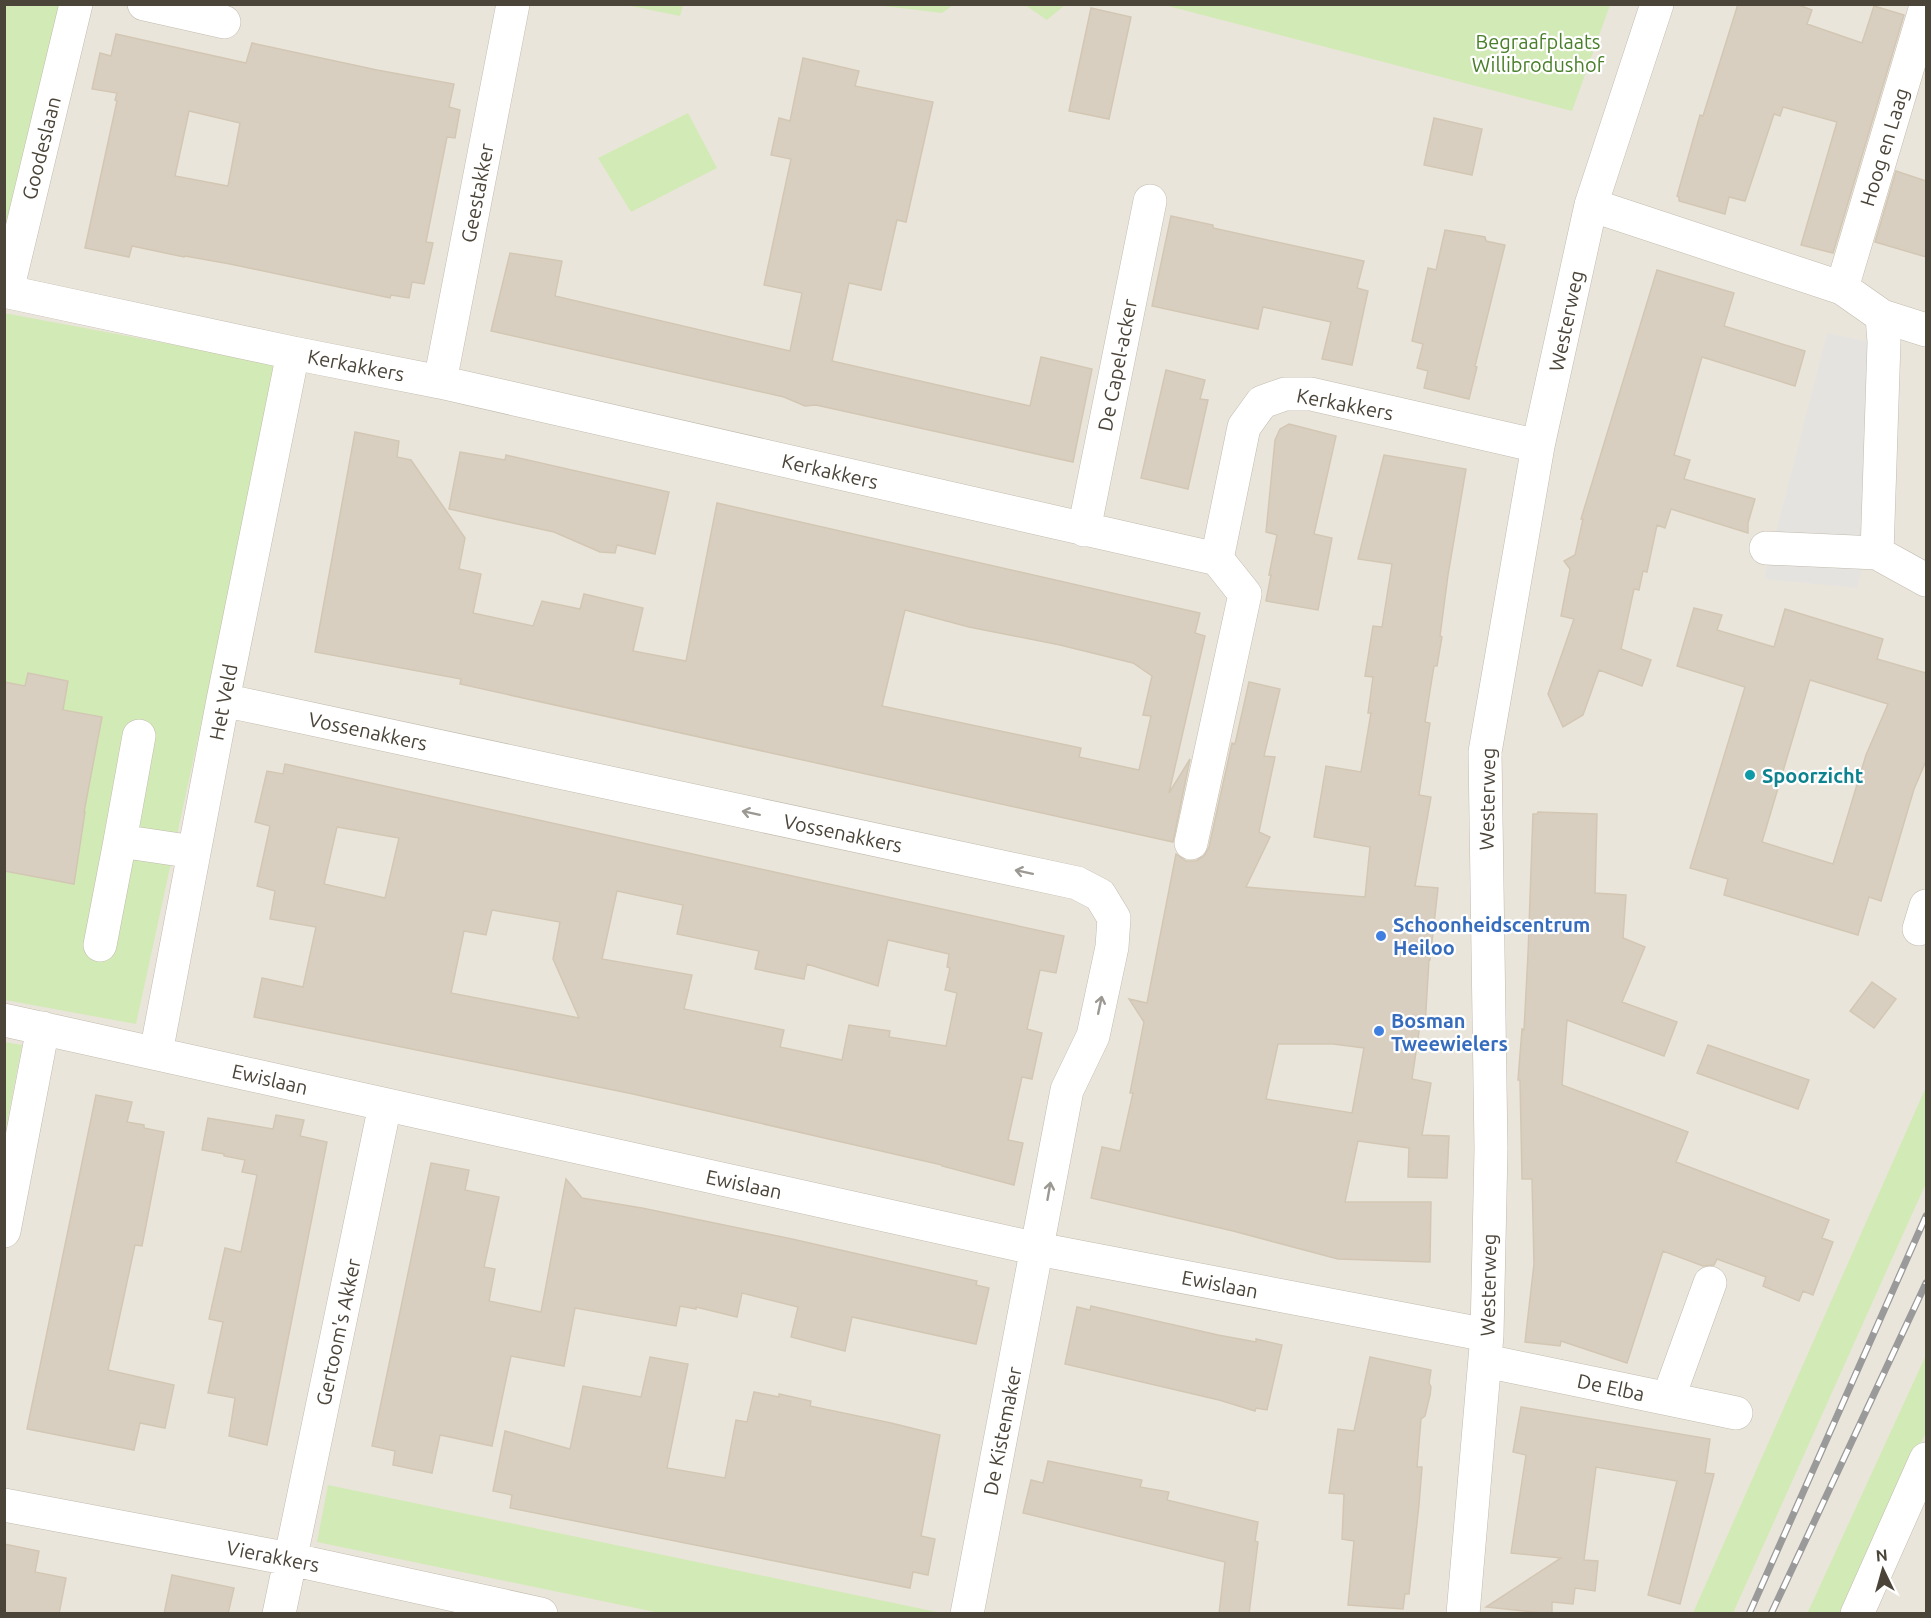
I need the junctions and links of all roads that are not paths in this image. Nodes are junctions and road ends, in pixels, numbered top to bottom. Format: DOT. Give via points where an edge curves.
graph roads {
  1 [pos="76,4"];
  2 [pos="144,4"];
  3 [pos="513,4"];
  4 [pos="1657,4"];
  5 [pos="1926,6"];
  6 [pos="224,22"];
  7 [pos="1150,201"];
  8 [pos="1591,205"];
  9 [pos="1842,288"];
  10 [pos="6,291"];
  11 [pos="1882,316"];
  12 [pos="1926,330"];
  13 [pos="293,353"];
  14 [pos="440,382"];
  15 [pos="1538,446"];
  16 [pos="1084,530"];
  17 [pos="1767,548"];
  18 [pos="1877,553"];
  19 [pos="1217,559"];
  20 [pos="1926,580"];
  21 [pos="224,700"];
  22 [pos="139,736"];
  23 [pos="120,841"];
  24 [pos="1191,843"];
  25 [pos="194,852"];
  26 [pos="100,945"];
  27 [pos="4,1020"];
  28 [pos="43,1028"];
  29 [pos="156,1053"];
  30 [pos="385,1105"];
  31 [pos="4,1231"];
  32 [pos="1038,1249"];
  33 [pos="1710,1283"];
  34 [pos="1486,1348"];
  35 [pos="1668,1399"];
  36 [pos="1736,1413"];
  37 [pos="1926,1459"];
  38 [pos="4,1505"];
  39 [pos="290,1559"];
  40 [pos="279,1614"];
  41 [pos="541,1614"];
  42 [pos="967,1614"];
  43 [pos="1463,1614"];
  44 [pos="1857,1614"];
  1 -- 10 [label="street, Goodeslaan"];
  2 -- 6 [label="street"];
  3 -- 14 [label="street, Geestakker"];
  4 -- 8 [label="street, Westerweg"];
  5 -- 9 [label="street, Hoog en Laag"];
  7 -- 16 [label="street, De Capel-acker"];
  8 -- 9 [label="street"];
  8 -- 15 [label="street, Westerweg"];
  9 -- 11 [label="street"];
  10 -- 13 [label="street, Kerkakkers"];
  11 -- 12 [label="street"];
  11 -- 18 [label="street"];
  13 -- 14 [label="street, Kerkakkers"];
  13 -- 21 [label="street, Het Veld"];
  14 -- 16 [label="street, Kerkakkers"];
  15 -- 19 [label="street, Kerkakkers" via="1311,394 1285,394 1262,402 1244,427"];
  15 -- 34 [label="street, Westerweg" via="1485,752 1491,1149"];
  16 -- 19 [label="street, Kerkakkers"];
  17 -- 18 [label="street"];
  18 -- 20 [label="street"];
  19 -- 24 [label="street" via="1245,594"];
  21 -- 25 [label="street, Het Veld"];
  32 -- 21 [label="street, Vossenakkers, one-way" via="1067,1090 1093,1036 1112,947 1114,918 1100,895 1077,883"];
  22 -- 23 [label="street"];
  23 -- 25 [label="street"];
  23 -- 26 [label="street"];
  25 -- 29 [label="street, Het Veld"];
  27 -- 28 [label="street, Ewislaan"];
  28 -- 29 [label="street, Ewislaan"];
  28 -- 31 [label="street"];
  29 -- 30 [label="street, Ewislaan"];
  30 -- 32 [label="street, Ewislaan"];
  30 -- 39 [label="street, Gertoom's Akker"];
  32 -- 34 [label="street, Ewislaan"];
  32 -- 42 [label="street, De Kistemaker"];
  33 -- 35 [label="street"];
  34 -- 35 [label="street, De Elba"];
  34 -- 43 [label="street, Westerweg"];
  35 -- 36 [label="street, De Elba"];
  37 -- 44 [label="street"];
  38 -- 39 [label="street, Vierakkers"];
  39 -- 40 [label="street, Gertoom's Akker"];
  39 -- 41 [label="street, Vierakkers"];
}
